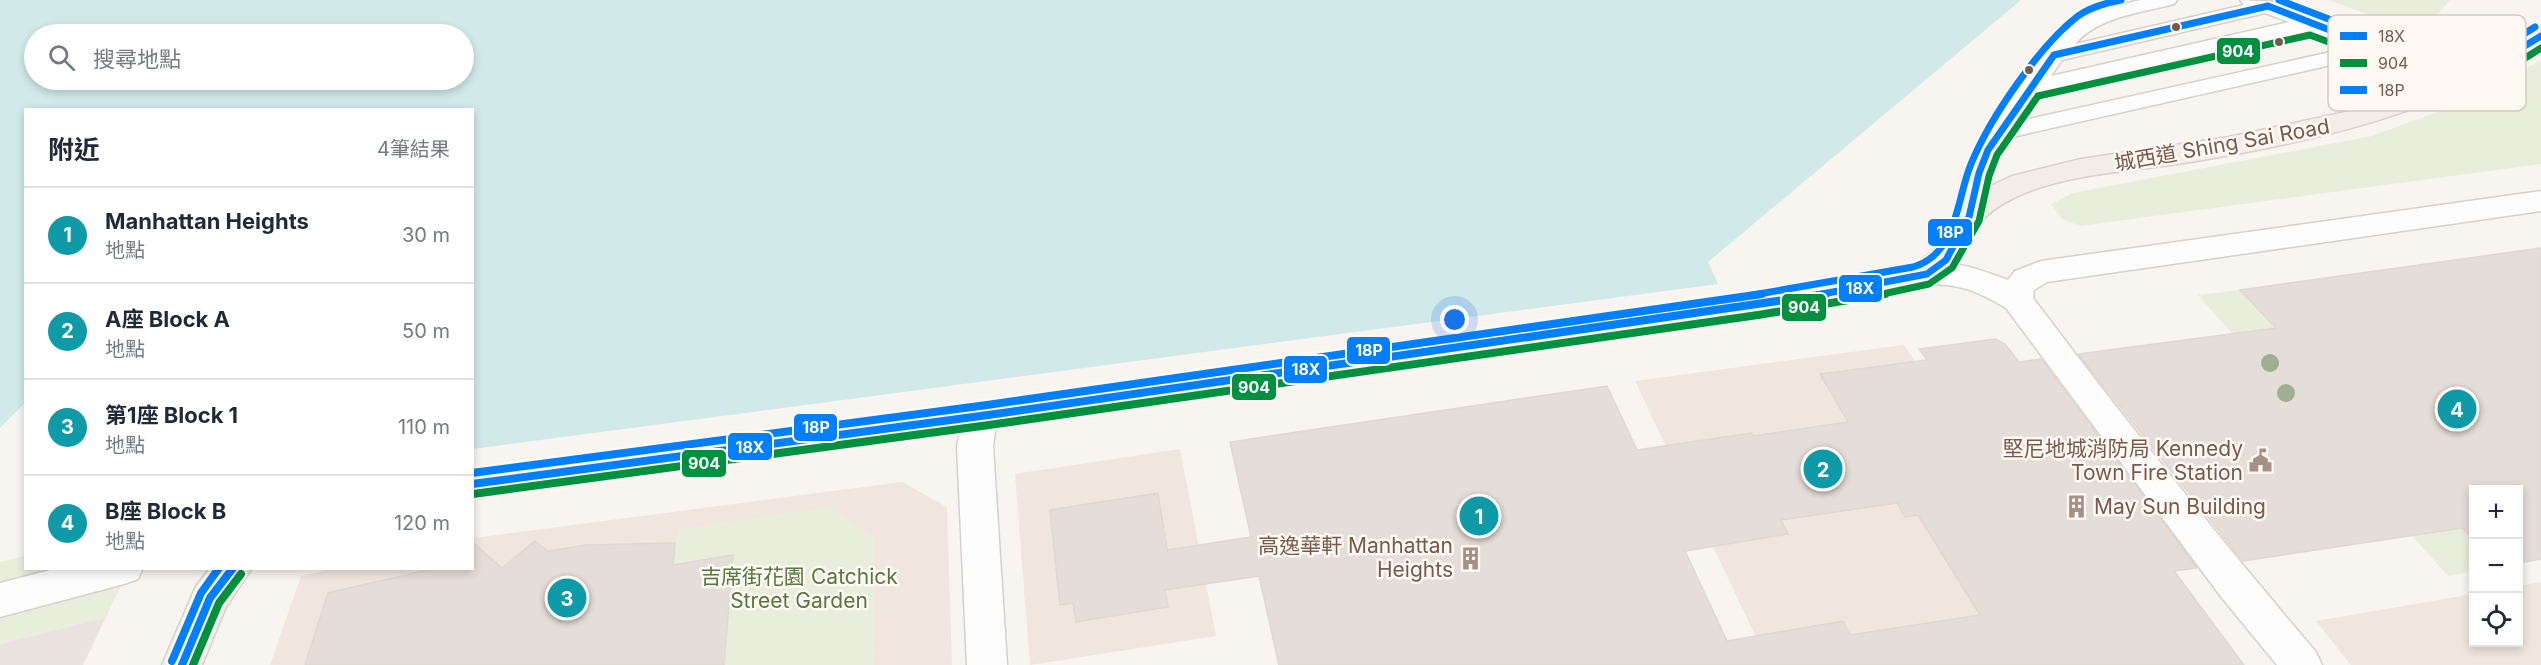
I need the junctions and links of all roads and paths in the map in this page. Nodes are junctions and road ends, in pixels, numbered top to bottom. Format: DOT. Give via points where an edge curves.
graph roads {
  1 [pos="2167,0"];
  2 [pos="2259,3"];
  3 [pos="2311,24"];
  4 [pos="2328,31"];
  5 [pos="2541,36"];
  6 [pos="2526,45"];
  7 [pos="2054,55"];
  8 [pos="2328,59"];
  9 [pos="2032,87"];
  10 [pos="2386,111"];
  11 [pos="1998,134"];
  12 [pos="2541,201"];
  13 [pos="1969,217"];
  14 [pos="1927,274"];
  15 [pos="2017,300"];
  16 [pos="988,415"];
  17 [pos="474,484"];
  18 [pos="116,570"];
  19 [pos="221,583"];
  20 [pos="0,600"];
  21 [pos="182,665"];
  22 [pos="987,665"];
  23 [pos="2302,665"];
  1 -- 7 [label="lane" via="2107,14 2085,24"];
  2 -- 3 [label="lane"];
  2 -- 7 [label="lane"];
  3 -- 4 [label="lane"];
  3 -- 9 [label="lane"];
  5 -- 6 [label="main road, 城西道 Shing Sai Road"];
  7 -- 9 [label="lane"];
  8 -- 11 [label="lane"];
  9 -- 11 [label="lane"];
  10 -- 13 [label="main road, 城西道 Shing Sai Road" via="2339,125 2218,148 2058,173 1989,198"];
  11 -- 13 [label="lane" via="1979,173"];
  12 -- 15 [label="main road" via="2041,272 2023,281 2017,290"];
  13 -- 14 [label="main road, 城西道 Shing Sai Road" via="1946,260"];
  14 -- 15 [label="main road" via="1952,274 1979,281"];
  14 -- 16 [label="main road" via="1757,305"];
  15 -- 23 [label="main road"];
  16 -- 17 [label="main road"];
  16 -- 22 [label="main road" via="978,428 975,446"];
  18 -- 20 [label="main road"];
  19 -- 21 [label="main road"];
}
